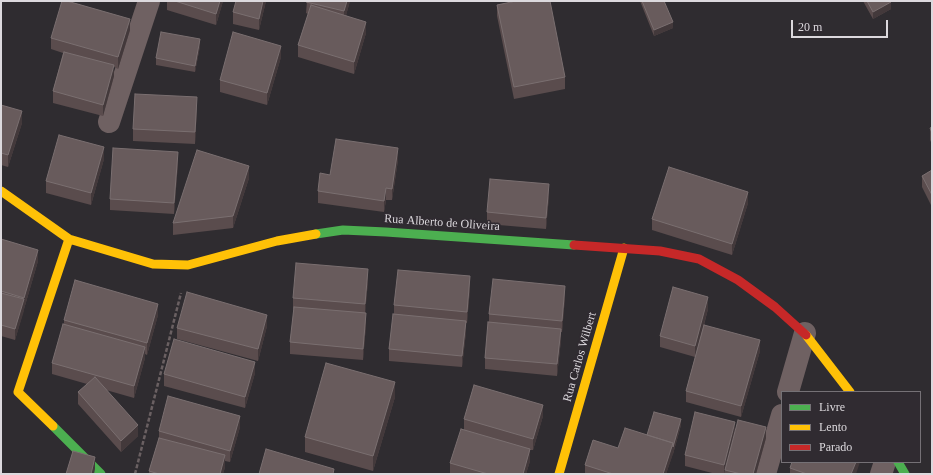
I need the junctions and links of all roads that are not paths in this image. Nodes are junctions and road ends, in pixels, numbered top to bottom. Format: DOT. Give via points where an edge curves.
graph roads {
  1 [pos="149,1"];
  2 [pos="109,122"];
  3 [pos="1,191"];
  4 [pos="69,239"];
  5 [pos="624,248"];
  6 [pos="805,333"];
  7 [pos="788,391"];
  8 [pos="849,391"];
  9 [pos="781,418"];
  10 [pos="885,463"];
  11 [pos="899,463"];
  12 [pos="101,474"];
  13 [pos="559,474"];
  14 [pos="765,474"];
  15 [pos="881,474"];
  16 [pos="905,474"];
  1 -- 2 [label="street"];
  3 -- 4 [label="street, Rua Alberto de Oliveira"];
  4 -- 5 [label="street, Rua Alberto de Oliveira" via="153,264 188,265 277,241 343,230"];
  4 -- 12 [label="street" via="18,392"];
  5 -- 6 [label="street, Rua Alberto de Oliveira" via="660,250 699,259 738,280"];
  5 -- 13 [label="street, Rua Carlos Wilbert"];
  6 -- 7 [label="street"];
  6 -- 8 [label="street, Rua Alberto de Oliveira"];
  9 -- 14 [label="street"];
  10 -- 15 [label="street"];
  11 -- 16 [label="street"];
}
